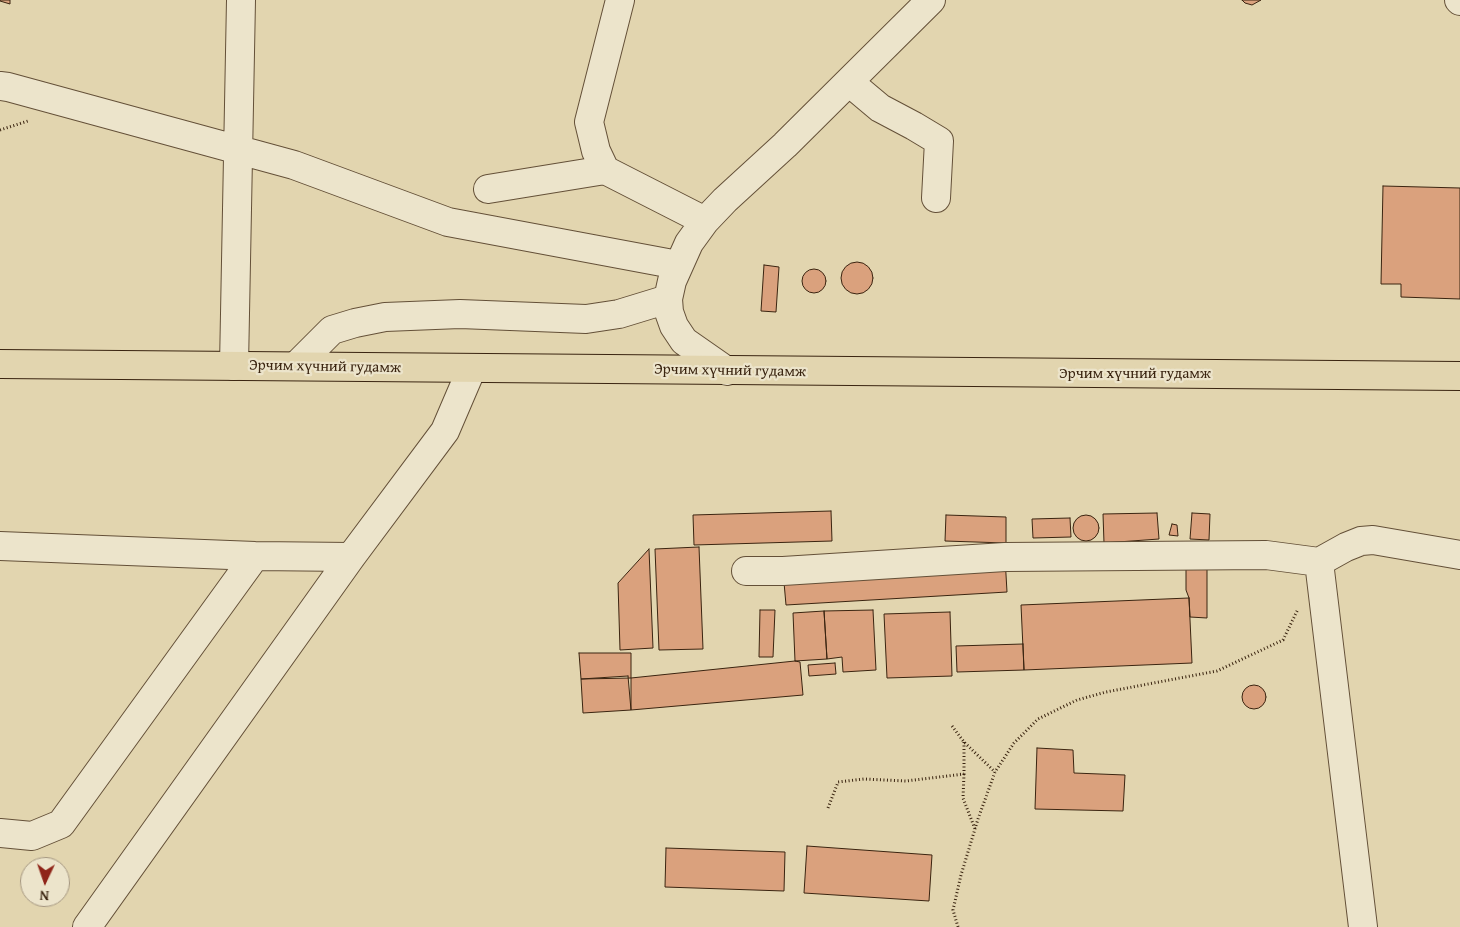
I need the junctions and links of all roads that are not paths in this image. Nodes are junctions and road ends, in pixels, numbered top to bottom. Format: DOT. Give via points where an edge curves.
graph roads {
  1 [pos="241,0"];
  2 [pos="620,0"];
  3 [pos="931,0"];
  4 [pos="849,82"];
  5 [pos="0,86"];
  6 [pos="238,150"];
  7 [pos="605,170"];
  8 [pos="488,189"];
  9 [pos="936,198"];
  10 [pos="705,222"];
  11 [pos="678,265"];
  12 [pos="668,299"];
  13 [pos="0,364"];
  14 [pos="234,366"];
  15 [pos="296,366"];
  16 [pos="472,368"];
  17 [pos="727,371"];
  18 [pos="1460,376"];
  19 [pos="0,546"];
  20 [pos="1460,555"];
  21 [pos="255,556"];
  22 [pos="351,557"];
  23 [pos="1319,562"];
  24 [pos="746,571"];
  25 [pos="0,833"];
  26 [pos="87,927"];
  27 [pos="1363,927"];
  1 -- 6 [label="street"];
  2 -- 7 [label="street" via="590,122 596,151"];
  3 -- 4 [label="street"];
  4 -- 9 [label="street" via="880,108 939,141"];
  4 -- 10 [label="street"];
  5 -- 6 [label="street"];
  6 -- 11 [label="street" via="294,165 448,222"];
  6 -- 14 [label="street"];
  7 -- 8 [label="street"];
  7 -- 10 [label="street"];
  10 -- 11 [label="street"];
  11 -- 12 [label="street"];
  12 -- 15 [label="street" via="620,314 586,319 460,314 385,317 332,330"];
  12 -- 17 [label="street" via="674,326 684,341"];
  13 -- 14 [label="main road, Эрчим хүчний гудамж"];
  14 -- 15 [label="main road, Эрчим хүчний гудамж"];
  15 -- 16 [label="main road, Эрчим хүчний гудамж"];
  16 -- 17 [label="main road, Эрчим хүчний гудамж"];
  16 -- 22 [label="street" via="445,431"];
  17 -- 18 [label="main road, Эрчим хүчний гудамж"];
  19 -- 21 [label="street"];
  20 -- 23 [label="street" via="1374,540 1346,547"];
  21 -- 22 [label="street"];
  21 -- 25 [label="street" via="61,824 32,836"];
  22 -- 26 [label="street"];
  23 -- 24 [label="street" via="1266,555 1005,557"];
  23 -- 27 [label="street"];
}
